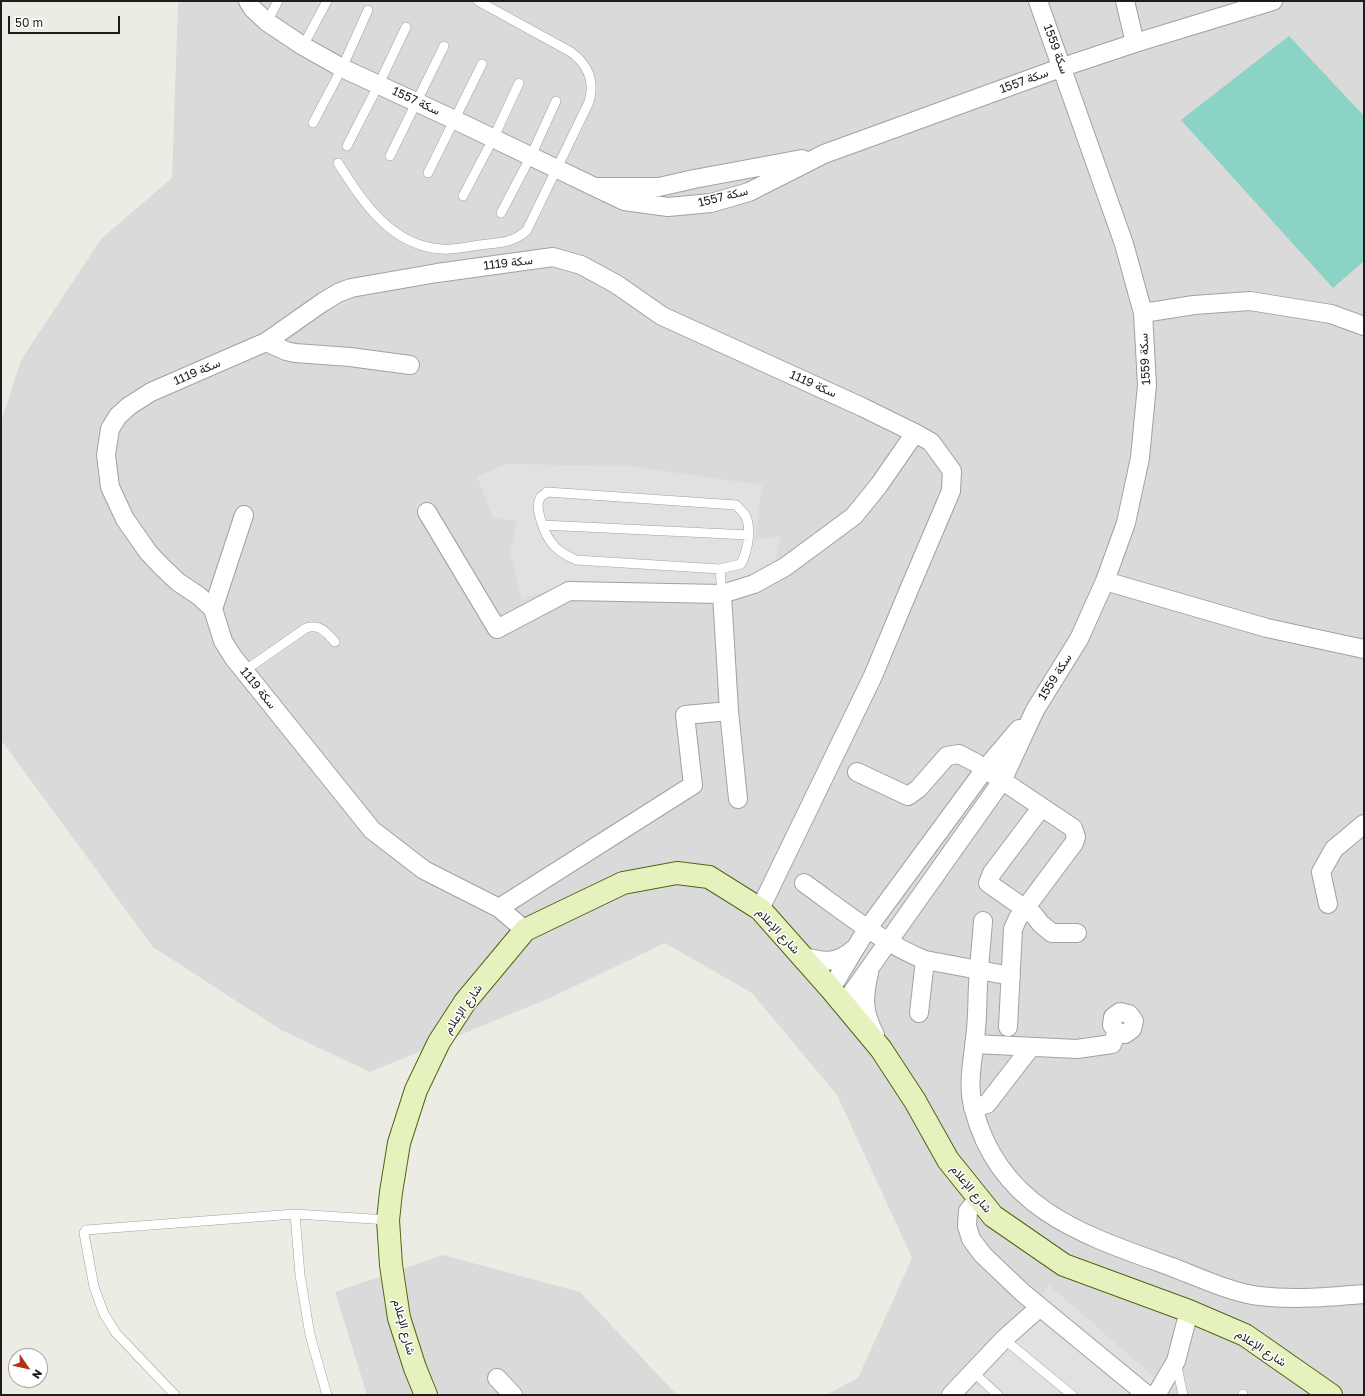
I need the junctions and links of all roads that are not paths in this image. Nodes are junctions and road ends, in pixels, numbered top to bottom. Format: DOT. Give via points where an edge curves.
graph roads {
  1 [pos="248,1"];
  2 [pos="278,1"];
  3 [pos="327,1"];
  4 [pos="478,1"];
  5 [pos="1038,1"];
  6 [pos="1125,1"];
  7 [pos="1273,1"];
  8 [pos="368,10"];
  9 [pos="267,22"];
  10 [pos="406,27"];
  11 [pos="1135,43"];
  12 [pos="303,46"];
  13 [pos="444,46"];
  14 [pos="482,64"];
  15 [pos="342,68"];
  16 [pos="1063,68"];
  17 [pos="519,83"];
  18 [pos="379,84"];
  19 [pos="556,101"];
  20 [pos="417,102"];
  21 [pos="455,120"];
  22 [pos="314,123"];
  23 [pos="493,138"];
  24 [pos="348,146"];
  25 [pos="824,154"];
  26 [pos="390,156"];
  27 [pos="531,156"];
  28 [pos="338,163"];
  29 [pos="557,168"];
  30 [pos="428,172"];
  31 [pos="730,173"];
  32 [pos="694,179"];
  33 [pos="593,187"];
  34 [pos="739,195"];
  35 [pos="463,196"];
  36 [pos="701,204"];
  37 [pos="501,213"];
  38 [pos="1143,313"];
  39 [pos="1364,326"];
  40 [pos="266,342"];
  41 [pos="410,365"];
  42 [pos="915,433"];
  43 [pos="427,512"];
  44 [pos="244,515"];
  45 [pos="543,525"];
  46 [pos="749,535"];
  47 [pos="720,569"];
  48 [pos="1105,581"];
  49 [pos="722,594"];
  50 [pos="213,609"];
  51 [pos="335,642"];
  52 [pos="1364,649"];
  53 [pos="244,671"];
  54 [pos="1035,710"];
  55 [pos="729,711"];
  56 [pos="985,769"];
  57 [pos="857,772"];
  58 [pos="1002,781"];
  59 [pos="738,799"];
  60 [pos="1041,808"];
  61 [pos="1364,824"];
  62 [pos="804,883"];
  63 [pos="1328,904"];
  64 [pos="499,908"];
  65 [pos="760,909"];
  66 [pos="1025,909"];
  67 [pos="983,921"];
  68 [pos="868,928"];
  69 [pos="525,930"];
  70 [pos="1077,933"];
  71 [pos="888,941"];
  72 [pos="856,947"];
  73 [pos="801,956"];
  74 [pos="925,960"];
  75 [pos="872,964"];
  76 [pos="979,970"];
  77 [pos="1011,976"];
  78 [pos="838,996"];
  79 [pos="919,1013"];
  80 [pos="1008,1027"];
  81 [pos="1117,1032"];
  82 [pos="974,1044"];
  83 [pos="1031,1047"];
  84 [pos="881,1049"];
  85 [pos="973,1108"];
  86 [pos="978,1199"];
  87 [pos="295,1214"];
  88 [pos="388,1220"];
  89 [pos="1364,1294"];
  90 [pos="1040,1307"];
  91 [pos="1189,1311"];
  92 [pos="1004,1339"];
  93 [pos="1176,1361"];
  94 [pos="973,1372"];
  95 [pos="497,1378"];
  96 [pos="175,1395"];
  97 [pos="326,1395"];
  98 [pos="426,1395"];
  99 [pos="514,1395"];
  100 [pos="951,1395"];
  101 [pos="998,1395"];
  102 [pos="1072,1395"];
  103 [pos="1147,1395"];
  104 [pos="1156,1395"];
  105 [pos="1183,1395"];
  106 [pos="1331,1395"];
  1 -- 9 [label="street, سكة 1557"];
  2 -- 9 [label="lane"];
  3 -- 12 [label="lane"];
  4 -- 29 [label="lane" via="571,52 588,70 592,86 589,102"];
  5 -- 16 [label="street, سكة 1559"];
  6 -- 11 [label="street"];
  7 -- 11 [label="street, سكة 1557"];
  8 -- 15 [label="lane"];
  9 -- 12 [label="street, سكة 1557"];
  10 -- 18 [label="lane"];
  11 -- 16 [label="street, سكة 1557"];
  12 -- 15 [label="street, سكة 1557"];
  13 -- 20 [label="lane"];
  14 -- 21 [label="lane"];
  15 -- 18 [label="street, سكة 1557"];
  15 -- 22 [label="lane"];
  16 -- 25 [label="street, سكة 1557"];
  16 -- 38 [label="street, سكة 1559" via="1124,244"];
  17 -- 23 [label="lane"];
  18 -- 20 [label="street, سكة 1557"];
  18 -- 24 [label="lane"];
  19 -- 27 [label="lane"];
  20 -- 21 [label="street, سكة 1557"];
  20 -- 26 [label="lane"];
  21 -- 23 [label="street, سكة 1557"];
  21 -- 30 [label="lane"];
  23 -- 27 [label="street, سكة 1557"];
  23 -- 35 [label="lane"];
  25 -- 31 [label="street, سكة 1557"];
  25 -- 34 [label="street, سكة 1557"];
  27 -- 29 [label="street, سكة 1557"];
  27 -- 37 [label="lane"];
  28 -- 29 [label="lane" via="360,197 392,231 425,247 444,250 517,238 531,224"];
  29 -- 33 [label="street, سكة 1557"];
  31 -- 32 [label="street, سكة 1557"];
  31 -- 34 [label="street"];
  32 -- 33 [label="street, سكة 1557" via="659,187"];
  32 -- 36 [label="street"];
  33 -- 36 [label="street, سكة 1557" via="624,201 668,207"];
  34 -- 36 [label="street, سكة 1557"];
  38 -- 39 [label="street" via="1194,305 1250,301 1331,314"];
  38 -- 48 [label="street, سكة 1559" via="1147,385 1140,458 1126,523"];
  40 -- 41 [label="street" via="286,352"];
  40 -- 42 [label="street, سكة 1119" via="323,302 351,288 552,257 581,265 616,284 662,316"];
  40 -- 50 [label="street, سكة 1119" via="151,392 118,416 110,429 107,443 110,487 125,518 161,566"];
  42 -- 49 [label="street" via="854,516 786,567 754,584"];
  42 -- 65 [label="street, سكة 1119" via="931,442 952,471 951,491 874,676"];
  43 -- 49 [label="street" via="497,628 569,591"];
  44 -- 50 [label="street"];
  45 -- 46 [label="lane"];
  45 -- 46 [label="lane" via="538,511 540,499 547,492 736,505 746,518"];
  45 -- 47 [label="lane" via="551,543 576,560"];
  46 -- 47 [label="lane" via="741,564"];
  47 -- 49 [label="lane"];
  48 -- 52 [label="street" via="1267,628"];
  48 -- 54 [label="street, سكة 1559" via="1079,639"];
  49 -- 55 [label="street"];
  50 -- 53 [label="street, سكة 1119" via="224,641"];
  51 -- 53 [label="lane" via="320,628 310,626"];
  53 -- 64 [label="street, سكة 1119" via="372,830 424,870"];
  54 -- 56 [label="street, سكة 1559"];
  54 -- 58 [label="street, سكة 1559"];
  55 -- 59 [label="street"];
  55 -- 64 [label="street" via="684,715 694,785"];
  56 -- 57 [label="street" via="959,754 947,756 918,789 908,796"];
  56 -- 58 [label="street"];
  56 -- 68 [label="street, سكة 1559"];
  58 -- 60 [label="street"];
  58 -- 71 [label="street, سكة 1559"];
  60 -- 66 [label="street" via="1072,828 1076,837"];
  60 -- 66 [label="street" via="992,873 988,883"];
  61 -- 63 [label="street" via="1334,849 1321,872"];
  62 -- 68 [label="street"];
  64 -- 69 [label="street, سكة 1119"];
  65 -- 69 [label="main road, شارع الإعلام" via="708,878 677,873 623,884"];
  65 -- 73 [label="main road, شارع الإعلام"];
  66 -- 70 [label="street" via="1052,933"];
  66 -- 77 [label="street" via="1013,929"];
  67 -- 76 [label="street"];
  68 -- 71 [label="street"];
  68 -- 72 [label="street, سكة 1559"];
  69 -- 88 [label="main road, شارع الإعلام" via="465,1002 439,1042 416,1090 399,1143"];
  71 -- 74 [label="street"];
  71 -- 75 [label="street, سكة 1559"];
  72 -- 73 [label="street, سكة 1559" via="845,956 832,961"];
  72 -- 78 [label="street, سكة 1559"];
  73 -- 78 [label="main road, شارع الإعلام"];
  74 -- 76 [label="street"];
  74 -- 79 [label="street"];
  75 -- 78 [label="street, سكة 1559"];
  75 -- 84 [label="street, سكة 1559" via="865,994 865,1012"];
  76 -- 77 [label="street"];
  76 -- 82 [label="street"];
  77 -- 80 [label="street"];
  78 -- 84 [label="main road, شارع الإعلام"];
  81 -- 83 [label="street" via="1112,1044 1076,1049"];
  82 -- 83 [label="street"];
  82 -- 85 [label="street" via="971,1062"];
  83 -- 85 [label="street" via="988,1104"];
  84 -- 86 [label="main road, شارع الإعلام" via="915,1101 948,1160"];
  85 -- 89 [label="street" via="991,1154 1006,1176 1028,1199 1058,1219 1098,1240 1234,1290 1258,1296 1299,1298"];
  86 -- 90 [label="street" via="968,1211 967,1226 971,1239 989,1260"];
  86 -- 91 [label="main road, شارع الإعلام" via="993,1216 1064,1265"];
  87 -- 88 [label="lane"];
  87 -- 96 [label="lane" via="84,1231 94,1287 104,1314 116,1333"];
  87 -- 97 [label="lane" via="302,1290 310,1335"];
  88 -- 98 [label="main road, شارع الإعلام" via="391,1265 399,1318"];
  90 -- 92 [label="street"];
  90 -- 103 [label="street"];
  91 -- 93 [label="street"];
  91 -- 106 [label="main road, شارع الإعلام" via="1245,1335"];
  92 -- 94 [label="street"];
  92 -- 102 [label="lane"];
  93 -- 104 [label="street"];
  93 -- 105 [label="lane"];
  94 -- 100 [label="street"];
  94 -- 101 [label="lane"];
  95 -- 99 [label="street"];
}
